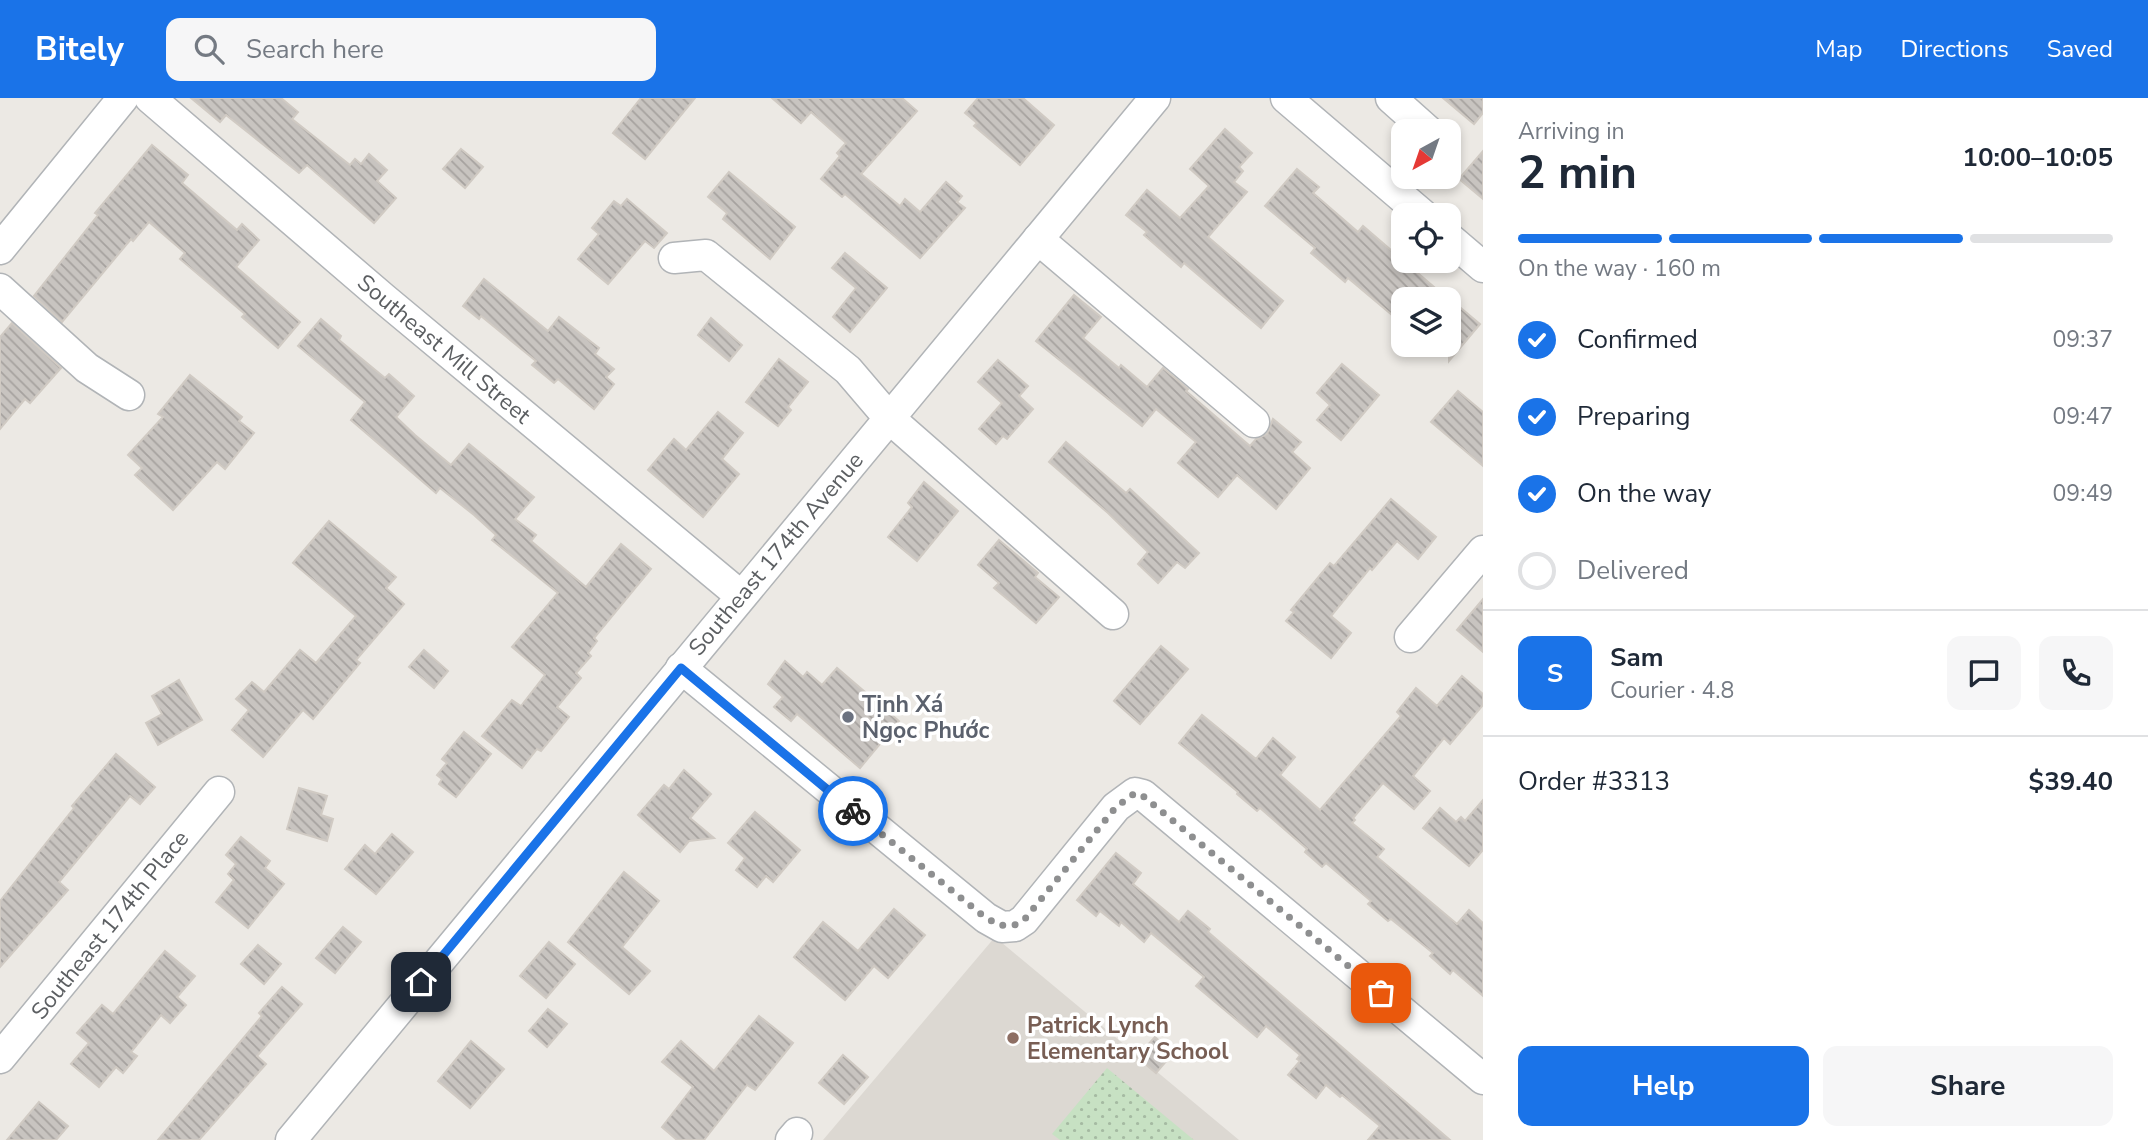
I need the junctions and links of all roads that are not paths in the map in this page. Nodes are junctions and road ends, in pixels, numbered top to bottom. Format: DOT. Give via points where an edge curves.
graph roads {
  1 [pos="123,98"];
  2 [pos="150,98"];
  3 [pos="1155,98"];
  4 [pos="1286,98"];
  5 [pos="1391,98"];
  6 [pos="1415,119"];
  7 [pos="1409,203"];
  8 [pos="1038,239"];
  9 [pos="1461,248"];
  10 [pos="0,249"];
  11 [pos="674,258"];
  12 [pos="1483,267"];
  13 [pos="0,289"];
  14 [pos="129,395"];
  15 [pos="1254,422"];
  16 [pos="884,424"];
  17 [pos="920,465"];
  18 [pos="1483,551"];
  19 [pos="740,596"];
  20 [pos="1112,614"];
  21 [pos="1410,637"];
  22 [pos="681,668"];
  23 [pos="219,792"];
  24 [pos="0,1058"];
  25 [pos="1483,1079"];
  26 [pos="291,1140"];
  1 -- 10 [label="street"];
  2 -- 19 [label="street, Southeast Mill Street"];
  3 -- 8 [label="street, Southeast 174th Avenue"];
  4 -- 7 [label="street"];
  5 -- 6 [label="street"];
  8 -- 15 [label="street"];
  8 -- 16 [label="street, Southeast 174th Avenue"];
  9 -- 12 [label="street"];
  11 -- 16 [label="street" via="706,255 848,370"];
  13 -- 14 [label="street" via="87,368"];
  16 -- 17 [label="street"];
  16 -- 19 [label="street, Southeast 174th Avenue"];
  16 -- 20 [label="street"];
  18 -- 21 [label="street"];
  19 -- 22 [label="street, Southeast 174th Avenue"];
  22 -- 25 [label="street" via="919,865 1002,927 1024,920 1116,807 1135,793 1143,796"];
  22 -- 26 [label="street, Southeast 174th Avenue"];
  23 -- 24 [label="street, Southeast 174th Place"];
}
